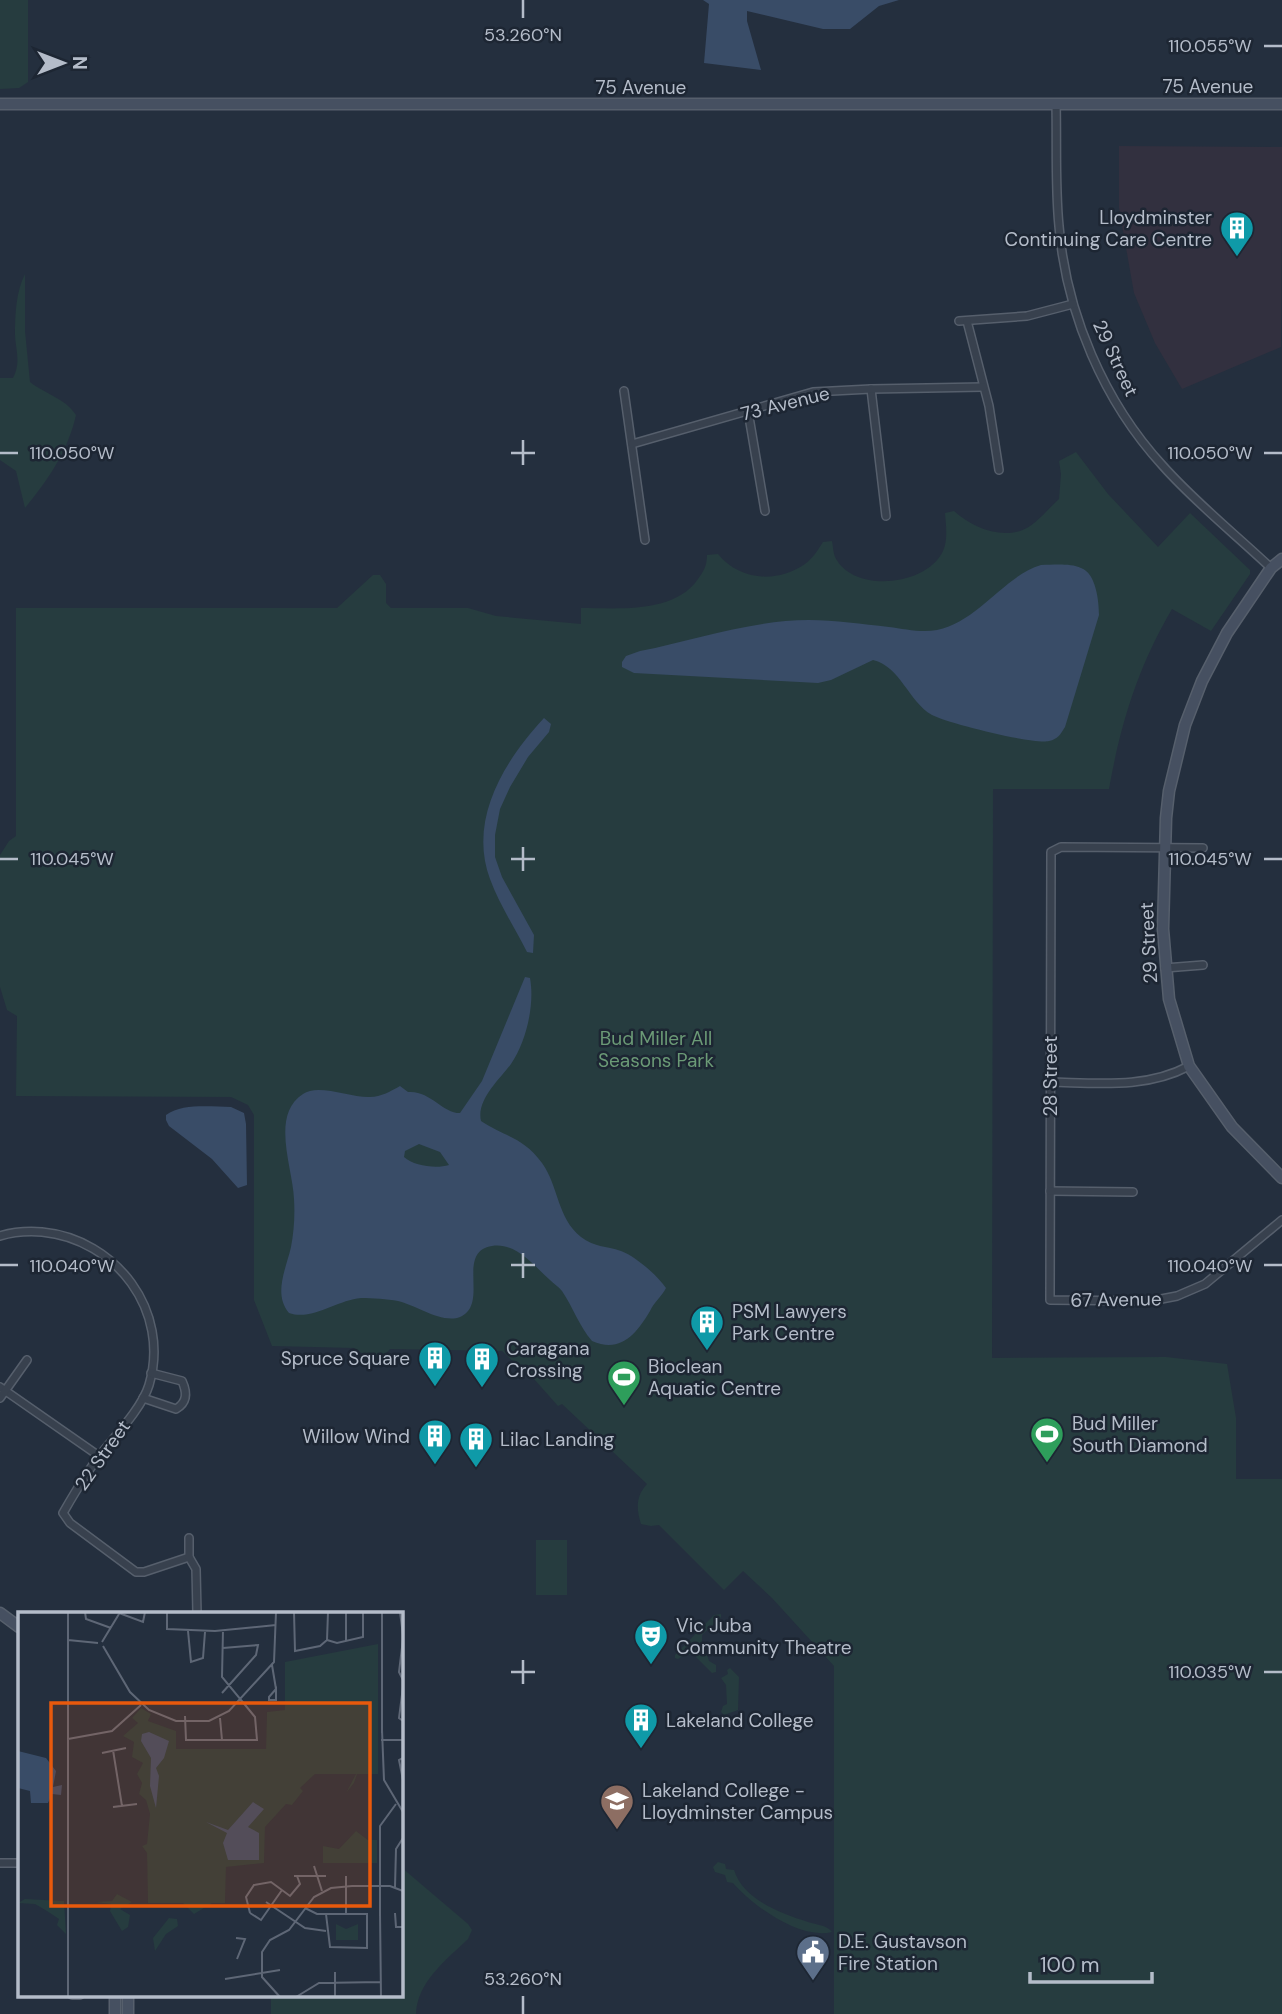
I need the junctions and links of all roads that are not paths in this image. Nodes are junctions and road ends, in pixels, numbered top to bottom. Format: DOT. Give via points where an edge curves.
graph roads {
  1 [pos="0,104"];
  2 [pos="1056,104"];
  3 [pos="1282,104"];
  4 [pos="1073,304"];
  5 [pos="983,387"];
  6 [pos="871,388"];
  7 [pos="624,391"];
  8 [pos="748,411"];
  9 [pos="632,444"];
  10 [pos="999,470"];
  11 [pos="765,511"];
  12 [pos="886,516"];
  13 [pos="645,540"];
  14 [pos="1282,559"];
  15 [pos="1271,568"];
  16 [pos="1164,848"];
  17 [pos="1203,848"];
  18 [pos="1203,965"];
  19 [pos="1165,968"];
  20 [pos="1189,1066"];
  21 [pos="1051,1082"];
  22 [pos="1282,1178"];
  23 [pos="1050,1191"];
  24 [pos="1133,1192"];
  25 [pos="1282,1220"];
  26 [pos="0,1236"];
  27 [pos="1050,1300"];
  28 [pos="27,1360"];
  29 [pos="151,1373"];
  30 [pos="3,1388"];
  31 [pos="0,1398"];
  32 [pos="143,1398"];
  33 [pos="99,1456"];
  34 [pos="189,1538"];
  35 [pos="188,1557"];
  36 [pos="197,1612"];
  37 [pos="0,1613"];
  38 [pos="18,1626"];
  39 [pos="0,1863"];
  40 [pos="18,1863"];
  41 [pos="115,1996"];
  42 [pos="128,1996"];
  43 [pos="115,2014"];
  44 [pos="128,2014"];
  1 -- 2 [label="main road, 75 Avenue"];
  2 -- 3 [label="main road, 75 Avenue"];
  2 -- 4 [label="street, 29 Street" via="1059,227"];
  4 -- 5 [label="street" via="1027,316 963,321"];
  4 -- 15 [label="street, 29 Street" via="1107,385 1130,425 1195,500"];
  5 -- 6 [label="street, 73 Avenue"];
  5 -- 10 [label="street"];
  6 -- 8 [label="street, 73 Avenue" via="813,392"];
  6 -- 12 [label="street"];
  7 -- 9 [label="street"];
  8 -- 9 [label="street, 73 Avenue"];
  8 -- 11 [label="street"];
  9 -- 13 [label="street"];
  14 -- 15 [label="main road, 29 Street"];
  15 -- 16 [label="main road, 29 Street" via="1232,624 1193,701 1169,791"];
  16 -- 17 [label="street"];
  16 -- 19 [label="main road, 29 Street"];
  16 -- 21 [label="street, 28 Street" via="1061,847 1051,852"];
  18 -- 19 [label="street"];
  19 -- 20 [label="main road, 29 Street"];
  20 -- 21 [label="street" via="1146,1082"];
  20 -- 22 [label="main road, 29 Street" via="1232,1127"];
  21 -- 23 [label="street, 28 Street"];
  23 -- 24 [label="street"];
  23 -- 27 [label="street, 28 Street"];
  25 -- 27 [label="street, 67 Avenue" via="1205,1284 1177,1296 1152,1301"];
  26 -- 29 [label="street, 22 Street" via="58,1234 93,1246 108,1258 130,1281 145,1308 153,1338"];
  28 -- 30 [label="street"];
  29 -- 32 [label="street, 22 Street"];
  29 -- 32 [label="street" via="182,1381 185,1401 176,1409"];
  30 -- 31 [label="street"];
  30 -- 33 [label="street"];
  32 -- 33 [label="street, 22 Street"];
  33 -- 35 [label="street, 22 Street" via="63,1513 70,1523 136,1572"];
  34 -- 35 [label="street"];
  35 -- 36 [label="street" via="196,1570"];
  37 -- 38 [label="main road"];
  39 -- 40 [label="street"];
  41 -- 43 [label="main road"];
  42 -- 44 [label="main road"];
}
